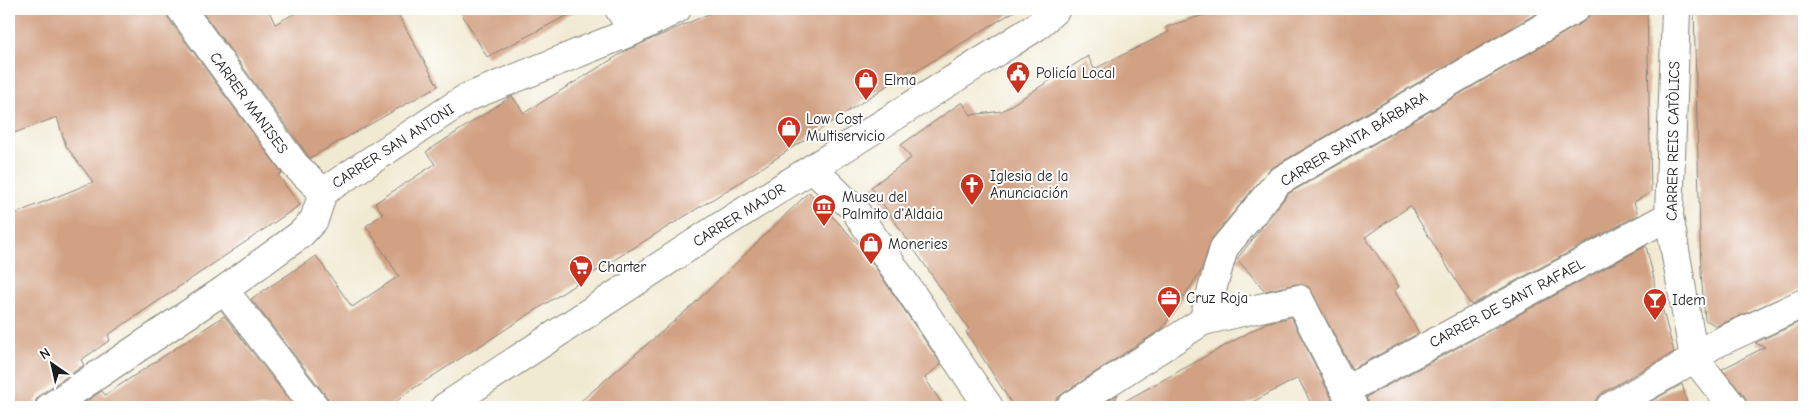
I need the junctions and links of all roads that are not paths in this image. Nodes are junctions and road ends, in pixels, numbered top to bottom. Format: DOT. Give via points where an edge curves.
graph roads {
  1 [pos="180,9"];
  2 [pos="677,9"];
  3 [pos="1056,9"];
  4 [pos="1575,9"];
  5 [pos="1676,9"];
  6 [pos="626,20"];
  7 [pos="813,169"];
  8 [pos="322,192"];
  9 [pos="1669,216"];
  10 [pos="224,290"];
  11 [pos="1804,303"];
  12 [pos="1203,321"];
  13 [pos="1694,358"];
  14 [pos="1350,399"];
  15 [pos="50,407"];
  16 [pos="315,407"];
  17 [pos="445,407"];
  18 [pos="989,407"];
  19 [pos="1070,407"];
  20 [pos="1610,407"];
  21 [pos="1733,407"];
  1 -- 8 [label="street, CARRER MANISES" via="295,165"];
  2 -- 6 [label="street, CARRER SAN ANTONI"];
  3 -- 7 [label="street, CARRER MAJOR" via="1036,27"];
  4 -- 12 [label="street, CARRER SANTA BÁRBARA" via="1278,182 1224,248"];
  5 -- 9 [label="street, CARRER REIS CATÒLICS"];
  6 -- 8 [label="street, CARRER SAN ANTONI" via="466,98"];
  7 -- 17 [label="street, CARRER MAJOR"];
  7 -- 18 [label="street" via="854,209"];
  8 -- 10 [label="street, CARRER SAN ANTONI" via="314,220 301,234"];
  9 -- 13 [label="street, CARRER REIS CATÒLICS"];
  9 -- 14 [label="street, CARRER DE SANT RAFAEL"];
  10 -- 15 [label="street, CARRER SAN ANTONI"];
  10 -- 16 [label="street"];
  11 -- 13 [label="street" via="1713,345"];
  12 -- 14 [label="street, CARRER DE SANT RAFAEL" via="1299,298"];
  12 -- 19 [label="street"];
  13 -- 20 [label="street"];
  13 -- 21 [label="street, CARRER REIS CATÒLICS"];
}
